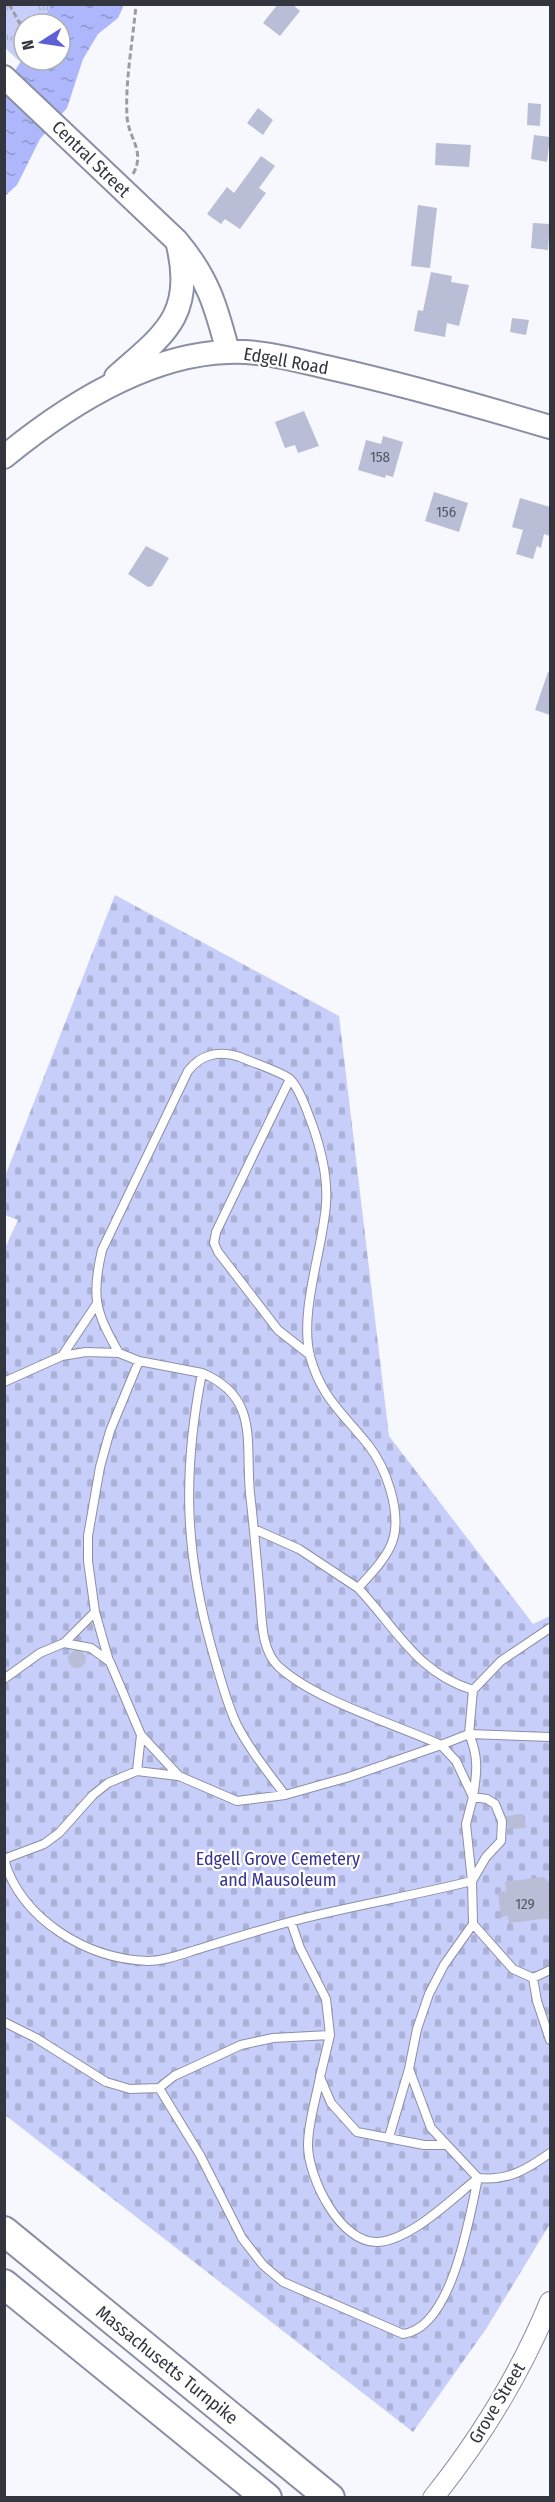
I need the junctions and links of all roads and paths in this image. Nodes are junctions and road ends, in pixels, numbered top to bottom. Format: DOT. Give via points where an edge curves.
graph roads {
  1 [pos="136,4"];
  2 [pos="4,77"];
  3 [pos="130,178"];
  4 [pos="177,241"];
  5 [pos="228,352"];
  6 [pos="100,391"];
  7 [pos="550,427"];
  8 [pos="4,457"];
  9 [pos="290,1079"];
  10 [pos="96,1305"];
  11 [pos="119,1353"];
  12 [pos="310,1355"];
  13 [pos="62,1356"];
  14 [pos="139,1361"];
  15 [pos="202,1373"];
  16 [pos="4,1382"];
  17 [pos="254,1529"];
  18 [pos="358,1588"];
  19 [pos="95,1612"];
  20 [pos="550,1628"];
  21 [pos="64,1643"];
  22 [pos="110,1662"];
  23 [pos="4,1679"];
  24 [pos="473,1690"];
  25 [pos="470,1734"];
  26 [pos="141,1735"];
  27 [pos="550,1737"];
  28 [pos="441,1745"];
  29 [pos="137,1771"];
  30 [pos="179,1776"];
  31 [pos="285,1795"];
  32 [pos="473,1797"];
  33 [pos="4,1860"];
  34 [pos="472,1881"];
  35 [pos="291,1922"];
  36 [pos="473,1924"];
  37 [pos="550,1970"];
  38 [pos="533,1978"];
  39 [pos="4,2022"];
  40 [pos="330,2035"];
  41 [pos="550,2040"];
  42 [pos="409,2069"];
  43 [pos="320,2077"];
  44 [pos="159,2088"];
  45 [pos="389,2137"];
  46 [pos="446,2145"];
  47 [pos="550,2153"];
  48 [pos="477,2178"];
  49 [pos="4,2231"];
  50 [pos="4,2284"];
  51 [pos="550,2302"];
  52 [pos="436,2494"];
  53 [pos="267,2498"];
  54 [pos="330,2498"];
  1 -- 3 [label="path" via="127,119 138,145 138,165"];
  2 -- 4 [label="main road, Central Street"];
  4 -- 5 [label="main road, Central Street" via="206,280"];
  4 -- 6 [label="main road" via="183,293 175,319 155,344"];
  5 -- 6 [label="main road, Edgell Road" via="159,367"];
  5 -- 7 [label="main road, Edgell Road" via="297,360 360,374"];
  6 -- 8 [label="main road, Edgell Road"];
  9 -- 10 [label="lane" via="227,1053 208,1055 194,1063 102,1250 96,1275"];
  9 -- 12 [label="lane" via="307,1110 325,1172 327,1202 310,1298"];
  9 -- 12 [label="lane" via="214,1243 278,1330"];
  10 -- 11 [label="lane"];
  10 -- 13 [label="lane"];
  11 -- 13 [label="lane"];
  11 -- 14 [label="lane"];
  12 -- 18 [label="lane" via="320,1387 371,1449 391,1494 394,1537 374,1571"];
  13 -- 16 [label="lane"];
  14 -- 15 [label="lane"];
  14 -- 19 [label="lane" via="110,1431 100,1467 88,1536"];
  15 -- 17 [label="lane" via="224,1384 246,1421"];
  15 -- 31 [label="lane" via="188,1481 197,1594 237,1724"];
  17 -- 18 [label="lane" via="298,1549"];
  17 -- 28 [label="lane" via="261,1619 267,1651 278,1665 334,1700"];
  18 -- 24 [label="lane" via="423,1664 450,1682"];
  19 -- 21 [label="lane"];
  19 -- 22 [label="lane"];
  20 -- 24 [label="lane" via="501,1661"];
  21 -- 22 [label="lane" via="91,1648"];
  21 -- 23 [label="lane" via="40,1653"];
  22 -- 26 [label="lane"];
  24 -- 25 [label="lane"];
  25 -- 27 [label="lane"];
  25 -- 28 [label="lane"];
  25 -- 32 [label="lane" via="478,1768"];
  26 -- 29 [label="lane"];
  26 -- 30 [label="lane"];
  28 -- 31 [label="lane"];
  28 -- 32 [label="lane" via="456,1761"];
  29 -- 30 [label="lane"];
  29 -- 33 [label="lane" via="93,1795 44,1844"];
  30 -- 31 [label="lane" via="237,1802"];
  32 -- 34 [label="lane" via="466,1824"];
  32 -- 34 [label="lane" via="495,1804 502,1821 501,1841"];
  33 -- 35 [label="lane" via="22,1898 46,1924 81,1944 116,1956 149,1961 172,1957"];
  34 -- 35 [label="lane"];
  34 -- 36 [label="lane"];
  35 -- 40 [label="lane" via="326,2000"];
  36 -- 38 [label="lane" via="513,1969"];
  36 -- 42 [label="lane" via="429,1994"];
  37 -- 38 [label="lane"];
  38 -- 41 [label="lane"];
  39 -- 44 [label="lane" via="106,2082 130,2089"];
  40 -- 43 [label="lane"];
  40 -- 44 [label="lane" via="273,2038 241,2045 174,2076"];
  42 -- 45 [label="lane"];
  42 -- 46 [label="lane" via="431,2128"];
  43 -- 45 [label="lane" via="331,2103 357,2132"];
  43 -- 48 [label="lane" via="308,2146 312,2167 321,2194 340,2221 360,2238 377,2242 395,2238"];
  44 -- 48 [label="lane" via="195,2146 242,2238 262,2265 283,2282 402,2334 415,2333 437,2310 466,2233"];
  45 -- 46 [label="lane" via="424,2145"];
  46 -- 48 [label="lane"];
  47 -- 48 [label="lane" via="517,2174 498,2180"];
  49 -- 54 [label="highway, Massachusetts Turnpike"];
  50 -- 53 [label="highway"];
  51 -- 52 [label="street, Grove Street" via="496,2408"];
}
